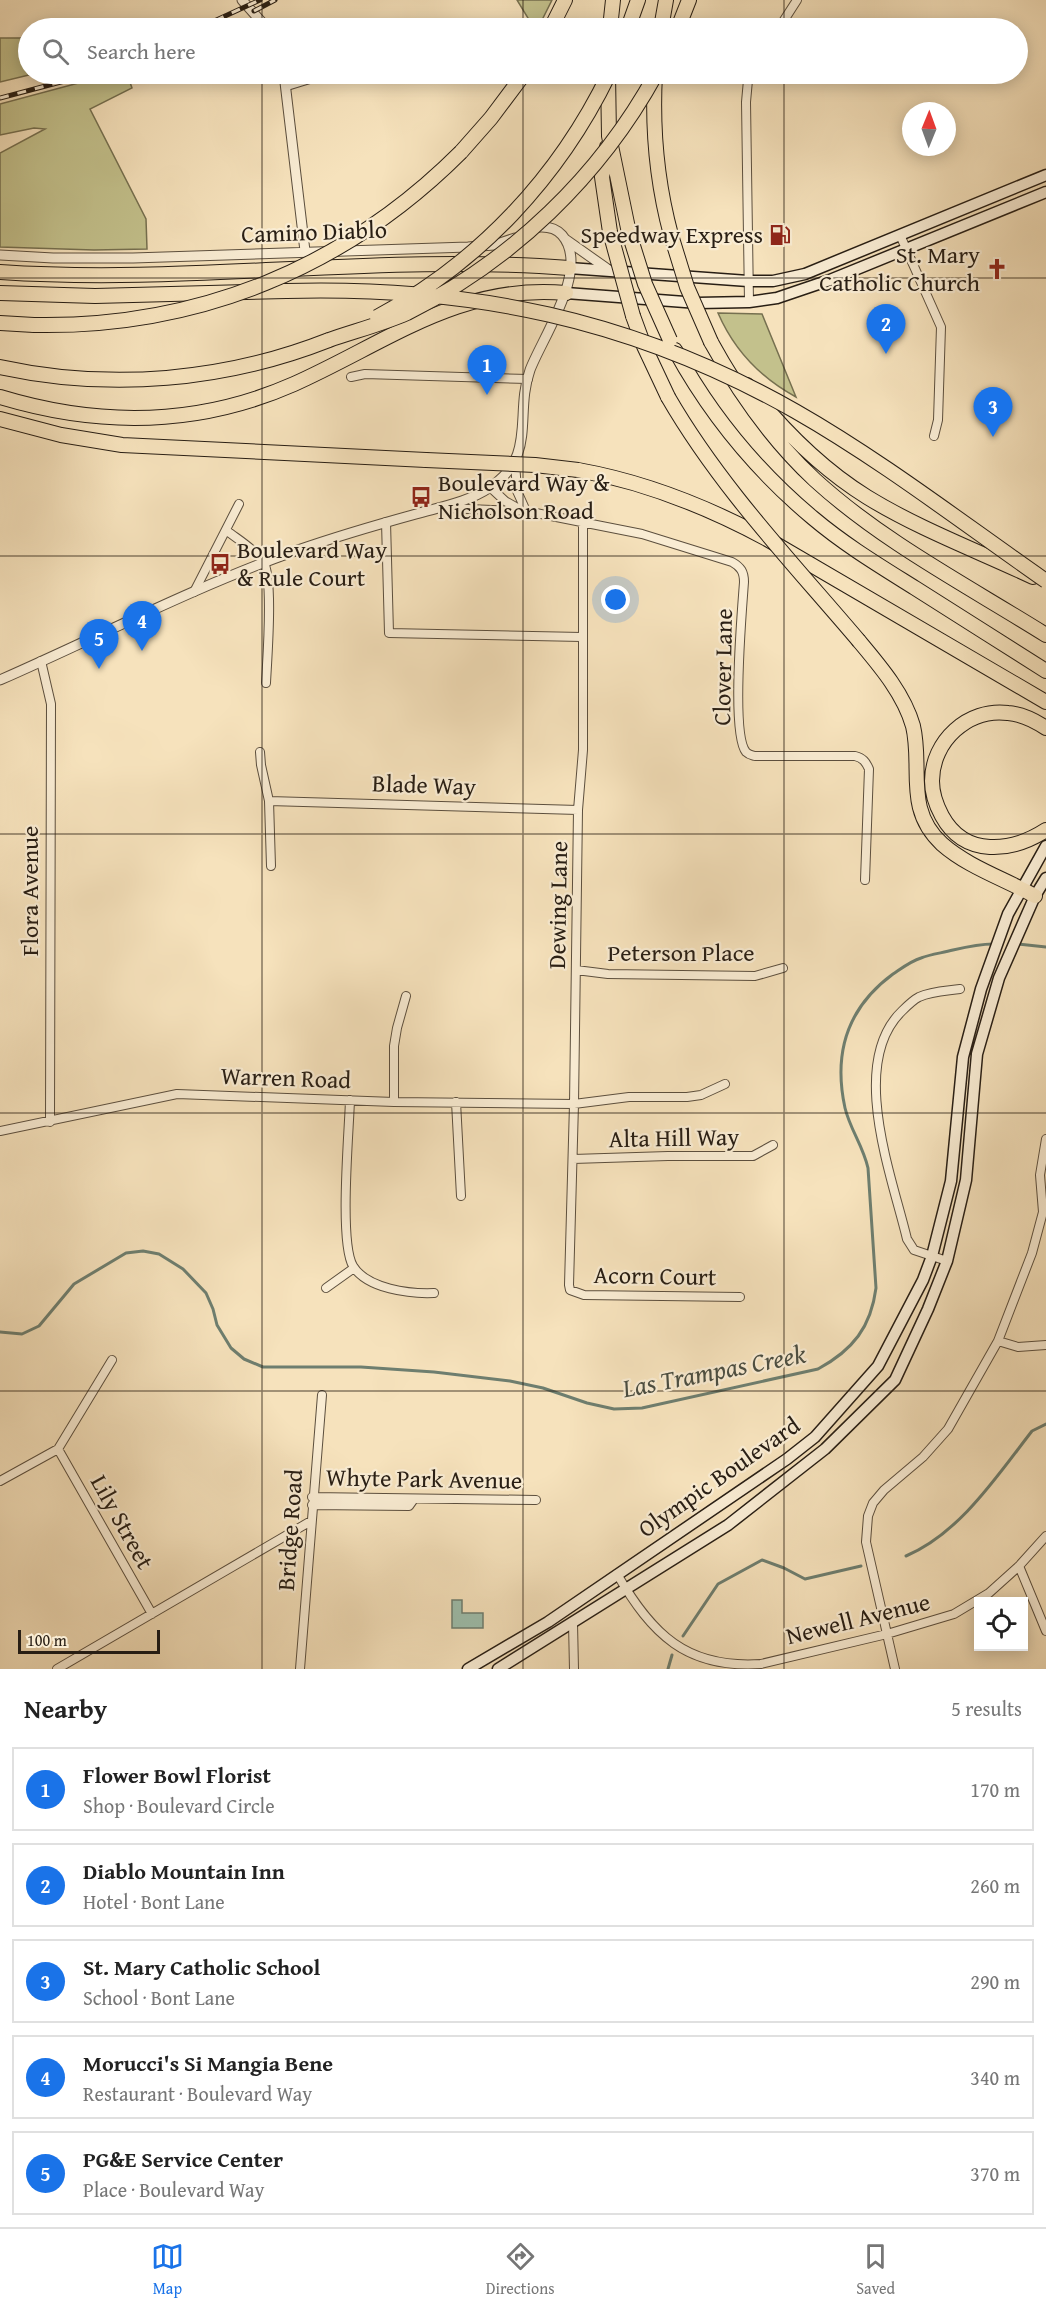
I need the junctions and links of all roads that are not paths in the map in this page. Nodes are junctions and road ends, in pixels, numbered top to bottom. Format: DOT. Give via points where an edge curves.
graph roads {
  1 [pos="242,0"];
  2 [pos="565,0"];
  3 [pos="613,0"];
  4 [pos="638,0"];
  5 [pos="666,0"];
  6 [pos="689,0"];
  7 [pos="797,0"];
  8 [pos="258,18"];
  9 [pos="556,18"];
  10 [pos="611,18"];
  11 [pos="632,18"];
  12 [pos="663,18"];
  13 [pos="682,18"];
  14 [pos="785,18"];
  15 [pos="294,84"];
  16 [pos="516,84"];
  17 [pos="603,84"];
  18 [pos="609,84"];
  19 [pos="650,84"];
  20 [pos="656,84"];
  21 [pos="748,84"];
  22 [pos="287,86"];
  23 [pos="609,136"];
  24 [pos="1046,175"];
  25 [pos="1046,192"];
  26 [pos="900,235"];
  27 [pos="565,239"];
  28 [pos="906,250"];
  29 [pos="305,251"];
  30 [pos="0,255"];
  31 [pos="569,268"];
  32 [pos="610,271"];
  33 [pos="0,272"];
  34 [pos="748,281"];
  35 [pos="0,293"];
  36 [pos="566,293"];
  37 [pos="749,302"];
  38 [pos="0,323"];
  39 [pos="329,340"];
  40 [pos="711,342"];
  41 [pos="0,367"];
  42 [pos="351,376"];
  43 [pos="528,379"];
  44 [pos="0,397"];
  45 [pos="0,418"];
  46 [pos="934,436"];
  47 [pos="515,462"];
  48 [pos="490,487"];
  49 [pos="239,504"];
  50 [pos="438,508"];
  51 [pos="526,512"];
  52 [pos="583,521"];
  53 [pos="386,522"];
  54 [pos="227,531"];
  55 [pos="264,563"];
  56 [pos="1046,582"];
  57 [pos="194,592"];
  58 [pos="1046,635"];
  59 [pos="582,637"];
  60 [pos="41,661"];
  61 [pos="1046,671"];
  62 [pos="0,680"];
  63 [pos="266,683"];
  64 [pos="1046,702"];
  65 [pos="1046,728"];
  66 [pos="260,752"];
  67 [pos="269,801"];
  68 [pos="578,810"];
  69 [pos="1046,830"];
  70 [pos="1046,846"];
  71 [pos="271,866"];
  72 [pos="1046,878"];
  73 [pos="865,880"];
  74 [pos="1021,888"];
  75 [pos="1040,894"];
  76 [pos="783,968"];
  77 [pos="576,970"];
  78 [pos="960,989"];
  79 [pos="406,996"];
  80 [pos="725,1084"];
  81 [pos="350,1100"];
  82 [pos="394,1102"];
  83 [pos="456,1102"];
  84 [pos="574,1104"];
  85 [pos="50,1122"];
  86 [pos="0,1131"];
  87 [pos="1046,1139"];
  88 [pos="773,1145"];
  89 [pos="573,1159"];
  90 [pos="461,1196"];
  91 [pos="932,1256"];
  92 [pos="946,1261"];
  93 [pos="354,1268"];
  94 [pos="326,1288"];
  95 [pos="570,1290"];
  96 [pos="434,1293"];
  97 [pos="740,1297"];
  98 [pos="998,1341"];
  99 [pos="1046,1345"];
  100 [pos="112,1360"];
  101 [pos="322,1395"];
  102 [pos="58,1449"];
  103 [pos="0,1481"];
  104 [pos="536,1500"];
  105 [pos="312,1501"];
  106 [pos="311,1521"];
  107 [pos="1046,1536"];
  108 [pos="1019,1566"];
  109 [pos="617,1574"];
  110 [pos="626,1590"];
  111 [pos="152,1614"];
  112 [pos="573,1623"];
  113 [pos="1046,1630"];
  114 [pos="887,1634"];
  115 [pos="57,1669"];
  116 [pos="300,1669"];
  117 [pos="468,1669"];
  118 [pos="498,1669"];
  119 [pos="574,1669"];
  120 [pos="896,1669"];
  1 -- 8 [label="street"];
  2 -- 9 [label="highway"];
  3 -- 10 [label="highway"];
  4 -- 11 [label="highway"];
  5 -- 12 [label="highway"];
  6 -- 13 [label="highway"];
  7 -- 14 [label="street"];
  15 -- 22 [label="street"];
  16 -- 38 [label="highway, bridge" via="461,152 418,192 333,251 269,282 205,305 149,318 34,326"];
  17 -- 39 [label="highway, bridge" via="569,145 532,194 471,254 421,291"];
  18 -- 23 [label="highway"];
  19 -- 39 [label="highway, bridge" via="595,165 513,244 461,282 407,312"];
  20 -- 40 [label="highway, bridge" via="656,148 661,190 687,287"];
  21 -- 34 [label="street"];
  22 -- 29 [label="street"];
  23 -- 61 [label="highway, bridge" via="628,233 645,284 692,379 727,429 768,476 830,532"];
  23 -- 74 [label="highway, bridge" via="602,177 610,232 633,316 668,397 730,489 896,689 910,717 916,747 916,795 929,828 956,854"];
  24 -- 26 [label="main road"];
  25 -- 28 [label="main road"];
  26 -- 28 [label="street"];
  26 -- 34 [label="main road" via="805,274 773,281"];
  27 -- 29 [label="street, Camino Diablo" via="559,232 540,226 494,245"];
  27 -- 31 [label="street"];
  27 -- 32 [label="street, Camino Diablo"];
  28 -- 37 [label="main road" via="777,298"];
  28 -- 46 [label="street" via="941,327"];
  29 -- 30 [label="street, Camino Diablo" via="96,259"];
  31 -- 32 [label="main road"];
  31 -- 33 [label="highway" via="502,263 101,275"];
  31 -- 36 [label="street"];
  32 -- 34 [label="main road"];
  34 -- 37 [label="street"];
  35 -- 56 [label="highway, bridge" via="95,296 383,291 465,298 568,319 676,354 743,383 816,423"];
  36 -- 37 [label="main road" via="698,303"];
  36 -- 43 [label="street"];
  36 -- 44 [label="highway" via="513,292 465,303 293,384 212,410 148,419 108,418 49,410"];
  39 -- 41 [label="highway" via="250,366 173,378 87,379"];
  40 -- 56 [label="highway" via="785,430 846,483 897,514"];
  40 -- 58 [label="highway" via="771,432 829,492 897,542"];
  42 -- 43 [label="street"];
  43 -- 47 [label="street" via="522,442"];
  45 -- 64 [label="highway, bridge" via="50,433 122,445 535,465 578,470 656,489 693,502 776,544"];
  47 -- 48 [label="street"];
  47 -- 51 [label="street" via="517,491"];
  48 -- 50 [label="street"];
  48 -- 51 [label="street"];
  49 -- 54 [label="street"];
  50 -- 51 [label="street"];
  50 -- 53 [label="street"];
  51 -- 52 [label="street"];
  52 -- 59 [label="street, Dewing Lane"];
  52 -- 73 [label="street, Clover Lane" via="651,536 740,567 744,574 738,713 742,742 754,756 861,758 867,763"];
  53 -- 55 [label="street"];
  53 -- 59 [label="street" via="389,633"];
  54 -- 55 [label="street"];
  54 -- 57 [label="street"];
  55 -- 57 [label="street"];
  55 -- 63 [label="street" via="268,596"];
  57 -- 60 [label="street"];
  59 -- 68 [label="street, Dewing Lane" via="583,750"];
  60 -- 62 [label="street"];
  60 -- 85 [label="street, Flora Avenue" via="51,704"];
  65 -- 69 [label="highway" via="1007,712 973,718 945,740 934,764 932,781 944,820 966,841 998,848 1028,842"];
  66 -- 67 [label="street"];
  67 -- 68 [label="street, Blade Way"];
  67 -- 71 [label="street"];
  68 -- 77 [label="street, Dewing Lane"];
  70 -- 74 [label="main road, Olympic Boulevard"];
  72 -- 75 [label="main road, Olympic Boulevard"];
  74 -- 75 [label="highway"];
  74 -- 91 [label="main road, Olympic Boulevard" via="986,976 963,1057 951,1181"];
  75 -- 92 [label="main road, Olympic Boulevard" via="999,978 977,1054 966,1180"];
  76 -- 77 [label="street, Peterson Place" via="755,976"];
  77 -- 84 [label="street, Dewing Lane"];
  78 -- 91 [label="street" via="918,997 908,1005 895,1017 877,1058 877,1116 907,1239 914,1250"];
  79 -- 82 [label="street" via="394,1046"];
  80 -- 84 [label="street, Warren Road" via="687,1097 629,1097"];
  81 -- 82 [label="street, Warren Road"];
  81 -- 85 [label="street, Warren Road" via="177,1094"];
  81 -- 93 [label="street" via="346,1235"];
  82 -- 83 [label="street, Warren Road"];
  83 -- 84 [label="street, Warren Road"];
  83 -- 90 [label="street"];
  84 -- 89 [label="street, Dewing Lane"];
  85 -- 86 [label="street, Warren Road"];
  87 -- 98 [label="street" via="1040,1175 1043,1212 1032,1253"];
  88 -- 89 [label="street, Alta Hill Way" via="753,1156"];
  89 -- 95 [label="street, Dewing Lane"];
  91 -- 92 [label="street"];
  91 -- 109 [label="main road, Olympic Boulevard" via="879,1365 815,1437"];
  92 -- 110 [label="main road, Olympic Boulevard" via="895,1380 825,1449 728,1526"];
  93 -- 94 [label="street"];
  93 -- 96 [label="street" via="388,1288"];
  95 -- 97 [label="street, Acorn Court" via="599,1296"];
  98 -- 99 [label="street" via="1018,1347"];
  98 -- 114 [label="street" via="948,1429 923,1457 884,1490 868,1516 866,1542"];
  100 -- 102 [label="street"];
  101 -- 105 [label="street, Bridge Road"];
  102 -- 103 [label="street"];
  102 -- 111 [label="street, Lily Street"];
  104 -- 105 [label="street, Whyte Park Avenue" via="414,1498 409,1506"];
  105 -- 106 [label="street, Bridge Road"];
  106 -- 111 [label="street, Whyte Park Avenue"];
  106 -- 116 [label="street, Bridge Road"];
  107 -- 108 [label="street, Newell Avenue"];
  108 -- 113 [label="street"];
  108 -- 114 [label="street, Newell Avenue" via="988,1593 954,1614"];
  109 -- 110 [label="street, Newell Avenue"];
  109 -- 117 [label="main road, Olympic Boulevard" via="548,1622"];
  110 -- 112 [label="main road, Olympic Boulevard"];
  110 -- 114 [label="street, Newell Avenue" via="638,1609 669,1641 709,1662 760,1664"];
  111 -- 115 [label="street, Whyte Park Avenue"];
  112 -- 118 [label="main road, Olympic Boulevard"];
  112 -- 119 [label="street"];
  114 -- 120 [label="street"];
}
